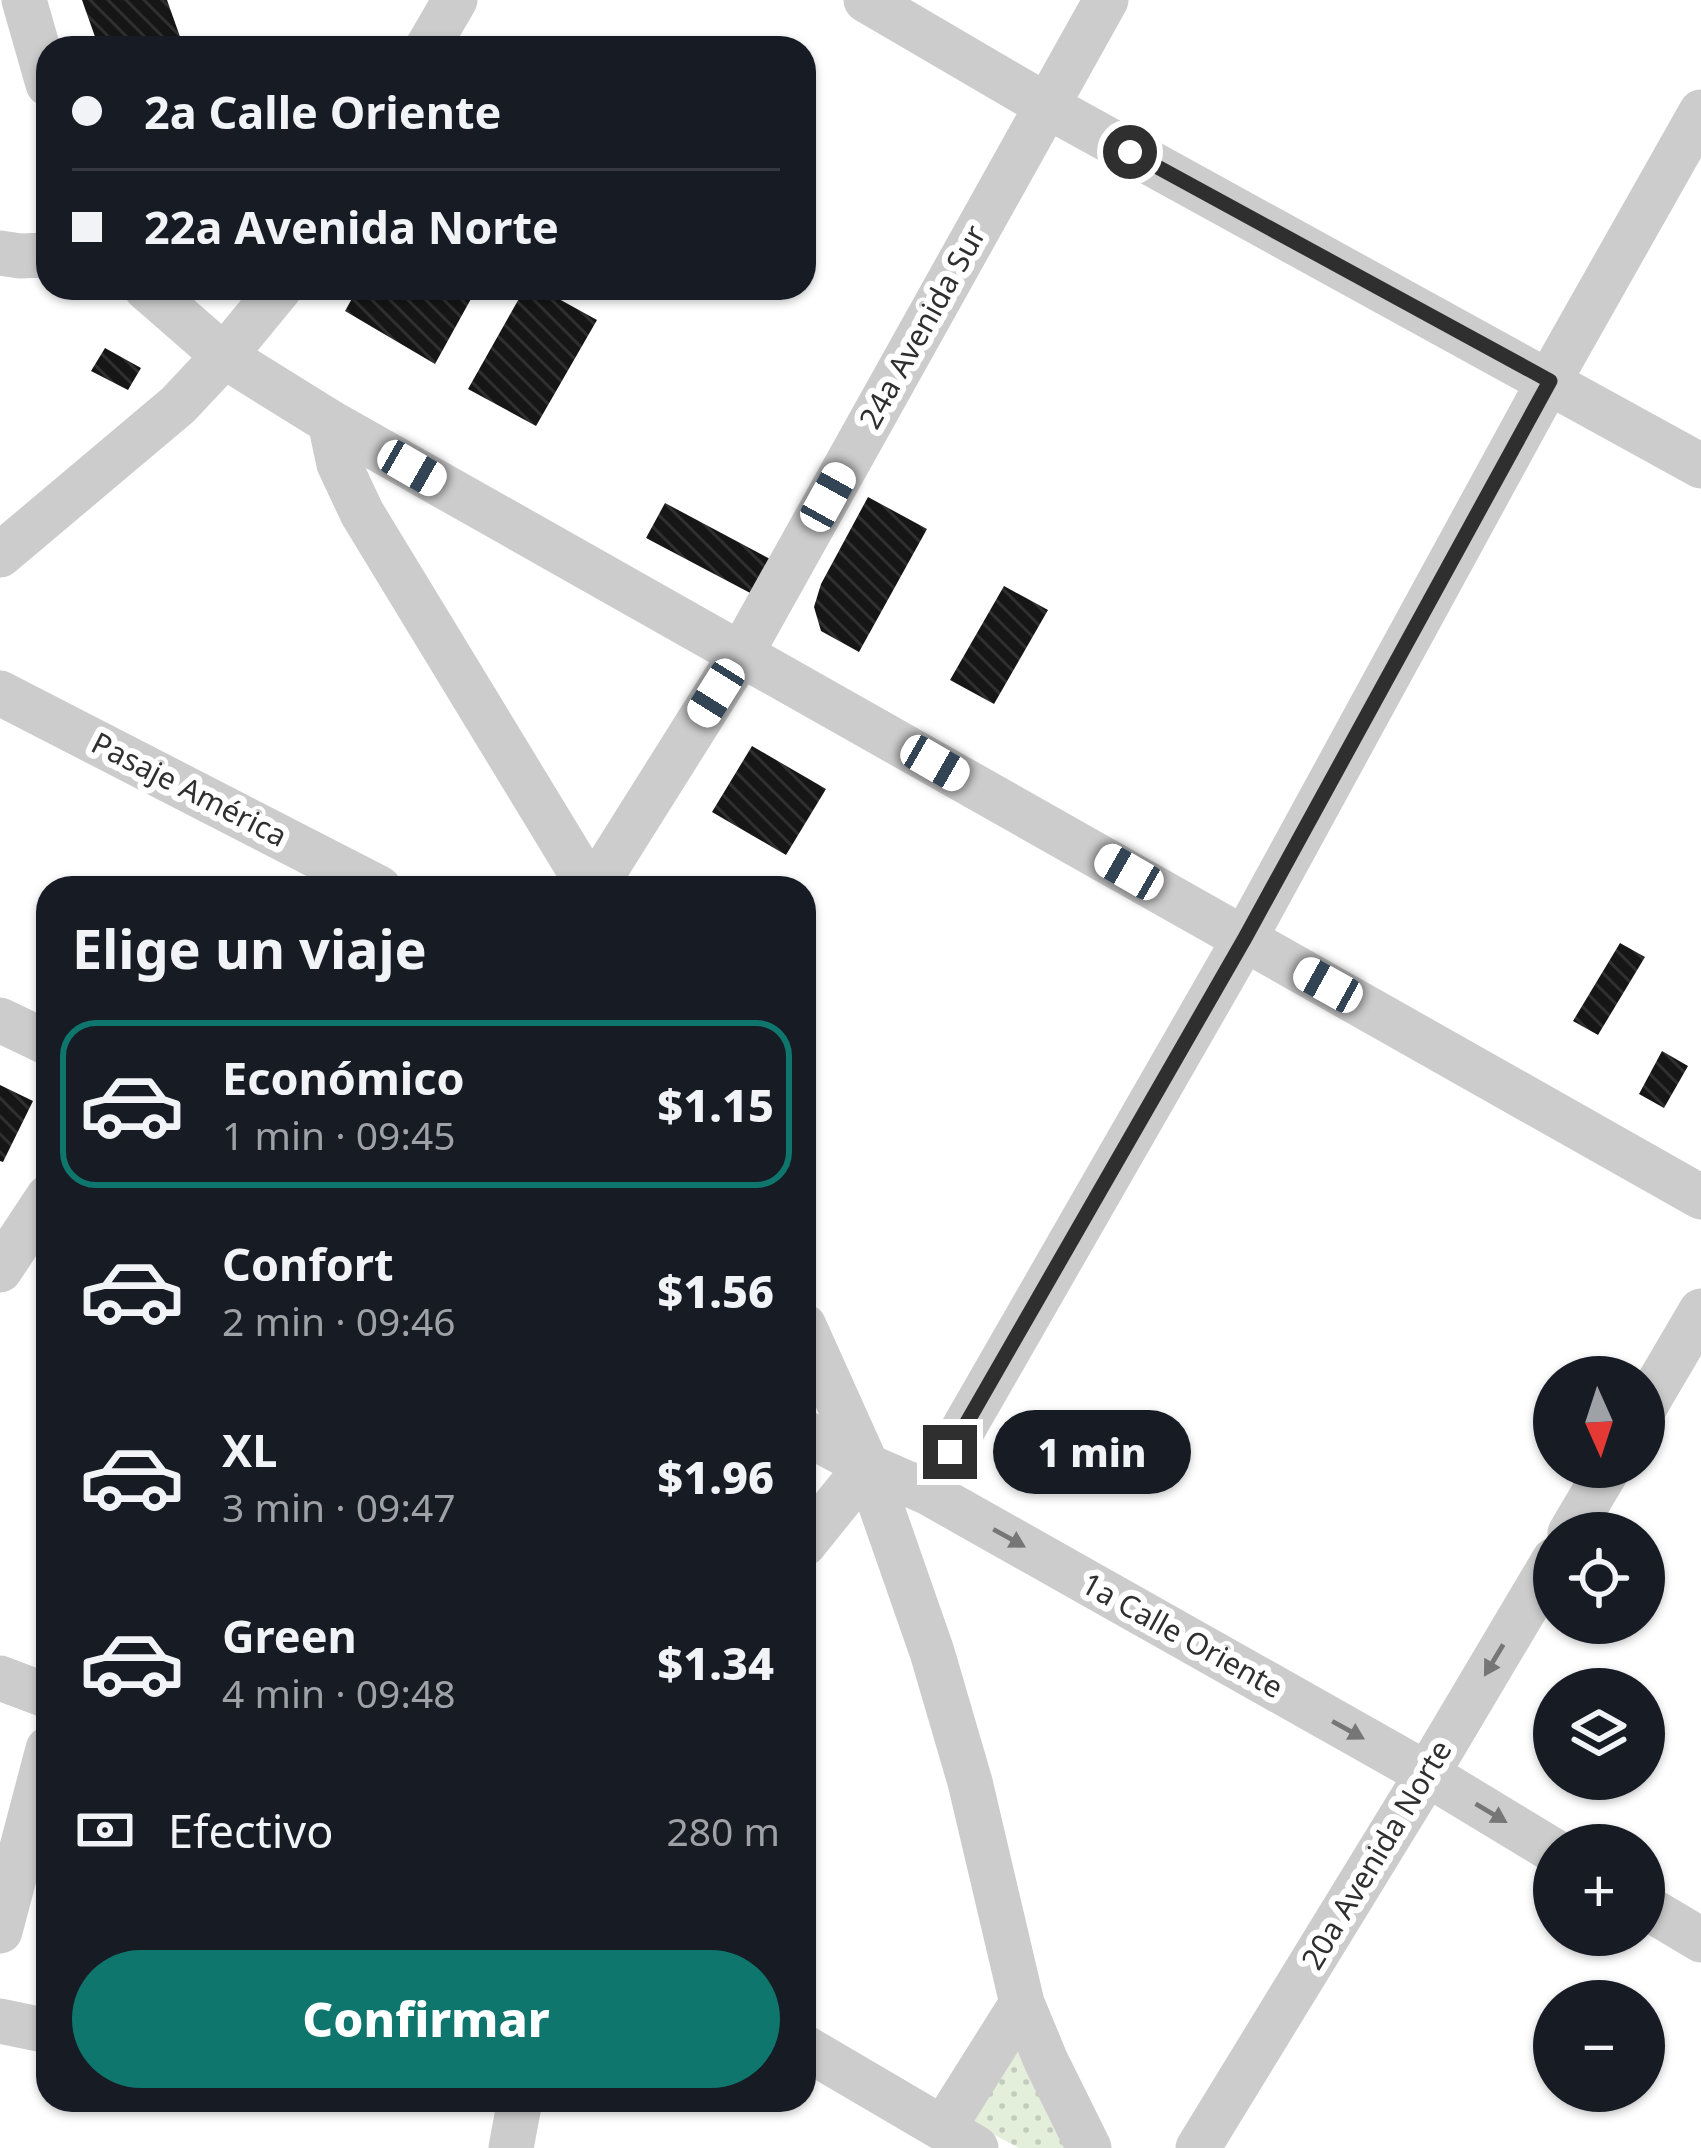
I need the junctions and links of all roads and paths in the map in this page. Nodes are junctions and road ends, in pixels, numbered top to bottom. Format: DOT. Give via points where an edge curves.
graph roads {
  1 [pos="24,0"];
  2 [pos="455,0"];
  3 [pos="866,0"];
  4 [pos="1106,0"];
  5 [pos="435,36"];
  6 [pos="36,42"];
  7 [pos="1047,106"];
  8 [pos="1701,112"];
  9 [pos="0,253"];
  10 [pos="36,255"];
  11 [pos="160,300"];
  12 [pos="270,300"];
  13 [pos="224,356"];
  14 [pos="1550,381"];
  15 [pos="330,422"];
  16 [pos="1701,466"];
  17 [pos="0,555"];
  18 [pos="741,654"];
  19 [pos="0,693"];
  20 [pos="356,876"];
  21 [pos="585,876"];
  22 [pos="600,876"];
  23 [pos="1245,938"];
  24 [pos="0,1020"];
  25 [pos="36,1037"];
  26 [pos="1701,1197"];
  27 [pos="36,1215"];
  28 [pos="0,1270"];
  29 [pos="1701,1312"];
  30 [pos="816,1353"];
  31 [pos="1665,1373"];
  32 [pos="816,1438"];
  33 [pos="867,1466"];
  34 [pos="927,1492"];
  35 [pos="816,1529"];
  36 [pos="1533,1595"];
  37 [pos="0,1678"];
  38 [pos="36,1692"];
  39 [pos="1427,1774"];
  40 [pos="36,1794"];
  41 [pos="1533,1838"];
  42 [pos="1665,1919"];
  43 [pos="0,1931"];
  44 [pos="1701,1940"];
  45 [pos="1022,2003"];
  46 [pos="0,2021"];
  47 [pos="36,2028"];
  48 [pos="816,2055"];
  49 [pos="518,2112"];
  50 [pos="934,2133"];
  51 [pos="511,2148"];
  52 [pos="1089,2148"];
  53 [pos="1198,2148"];
  1 -- 6 [label="street"];
  2 -- 5 [label="street"];
  3 -- 7 [label="street"];
  4 -- 7 [label="street, 24a Avenida Sur"];
  7 -- 14 [label="street"];
  7 -- 18 [label="street, 24a Avenida Sur"];
  8 -- 14 [label="street"];
  9 -- 10 [label="street"];
  11 -- 13 [label="street"];
  12 -- 13 [label="street"];
  13 -- 15 [label="street"];
  13 -- 17 [label="street"];
  14 -- 16 [label="street"];
  14 -- 23 [label="street"];
  15 -- 18 [label="street"];
  15 -- 21 [label="street" via="362,513"];
  18 -- 22 [label="street, 24a Avenida Sur"];
  18 -- 23 [label="street"];
  19 -- 20 [label="street, Pasaje América"];
  23 -- 26 [label="street"];
  23 -- 34 [label="street"];
  24 -- 25 [label="street"];
  27 -- 28 [label="street"];
  29 -- 31 [label="street"];
  30 -- 33 [label="street"];
  32 -- 33 [label="street, 1a Calle Oriente"];
  33 -- 34 [label="street, 1a Calle Oriente"];
  33 -- 35 [label="street"];
  33 -- 45 [label="street" via="970,1782"];
  34 -- 39 [label="street, 1a Calle Oriente, one-way"];
  36 -- 39 [label="street, 20a Avenida Norte, one-way"];
  37 -- 38 [label="street"];
  39 -- 41 [label="street, 1a Calle Oriente, one-way"];
  39 -- 53 [label="street, 20a Avenida Norte"];
  40 -- 43 [label="street"];
  42 -- 44 [label="street"];
  45 -- 50 [label="street"];
  45 -- 52 [label="street"];
  46 -- 47 [label="street"];
  48 -- 50 [label="street"];
  49 -- 51 [label="street"];
}
